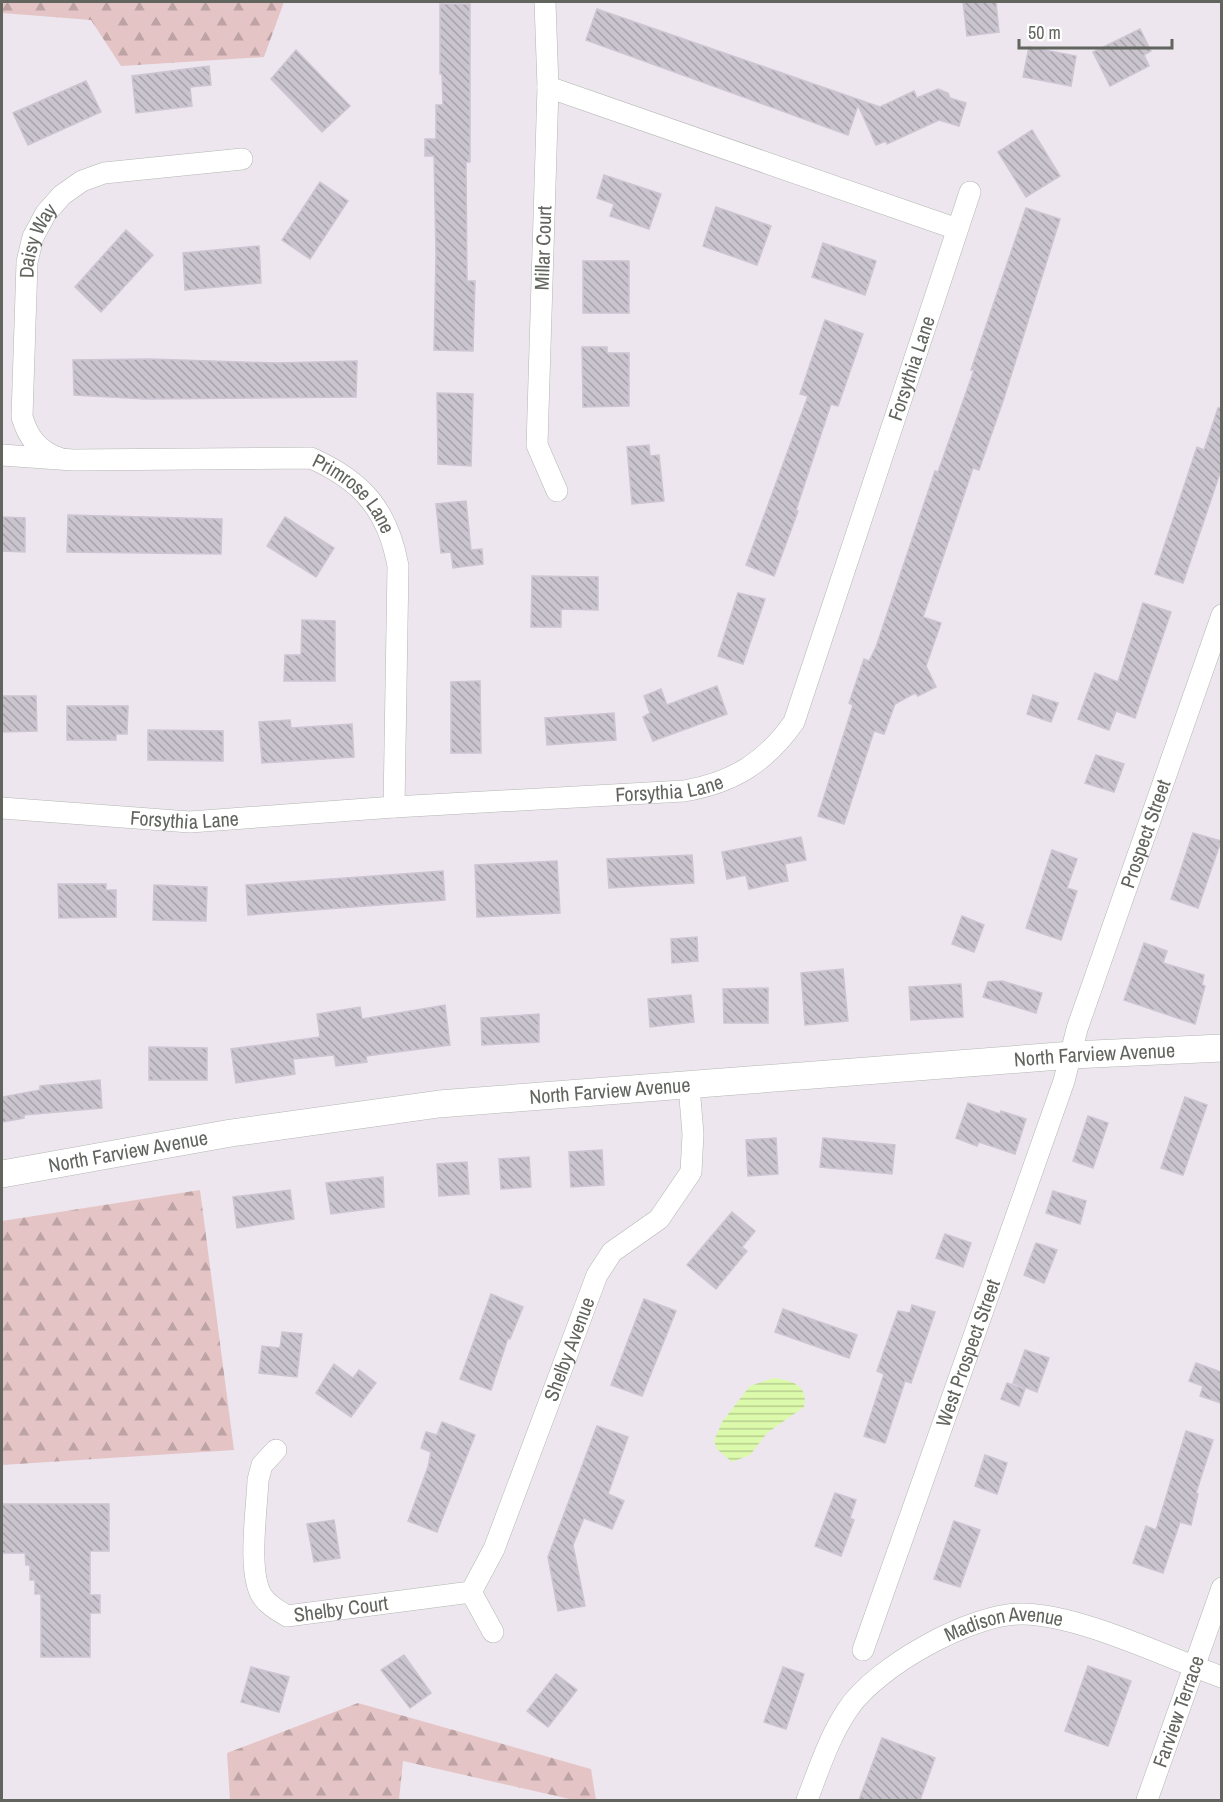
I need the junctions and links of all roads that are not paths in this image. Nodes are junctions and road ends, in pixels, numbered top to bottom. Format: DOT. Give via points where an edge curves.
graph roads {
  1 [pos="545,2"];
  2 [pos="548,87"];
  3 [pos="242,159"];
  4 [pos="970,192"];
  5 [pos="957,229"];
  6 [pos="2,455"];
  7 [pos="65,460"];
  8 [pos="557,491"];
  9 [pos="1221,615"];
  10 [pos="394,807"];
  11 [pos="2,808"];
  12 [pos="1221,1048"];
  13 [pos="1072,1054"];
  14 [pos="688,1086"];
  15 [pos="2,1174"];
  16 [pos="276,1450"];
  17 [pos="1221,1588"];
  18 [pos="471,1592"];
  19 [pos="493,1632"];
  20 [pos="863,1650"];
  21 [pos="1194,1667"];
  22 [pos="1221,1677"];
  23 [pos="807,1800"];
  24 [pos="1147,1800"];
  1 -- 2 [label="street, Millar Court"];
  2 -- 5 [label="street"];
  2 -- 8 [label="street, Millar Court" via="537,445"];
  3 -- 7 [label="street, Daisy Way" via="104,172 72,188 46,213 33,237 27,262 22,417 35,444"];
  4 -- 5 [label="street, Forsythia Lane"];
  5 -- 10 [label="street, Forsythia Lane" via="794,722 778,744 757,764 732,778 692,789"];
  6 -- 7 [label="street, Primrose Lane"];
  7 -- 10 [label="street, Primrose Lane" via="311,458 334,468 371,499 385,520 398,567"];
  9 -- 13 [label="street, Prospect Street" via="1077,1029"];
  10 -- 11 [label="street, Forsythia Lane" via="190,822"];
  12 -- 13 [label="street, North Farview Avenue"];
  13 -- 14 [label="street, North Farview Avenue"];
  13 -- 20 [label="street, West Prospect Street"];
  14 -- 15 [label="street, North Farview Avenue" via="439,1104 231,1133"];
  14 -- 18 [label="street, Shelby Avenue" via="693,1134 691,1172 659,1219 612,1252 597,1275 494,1549"];
  16 -- 18 [label="street, Shelby Court" via="262,1465 257,1491 256,1577 261,1594 270,1605 287,1616"];
  17 -- 21 [label="street, Farview Terrace"];
  18 -- 19 [label="street"];
  21 -- 22 [label="street, Madison Avenue"];
  21 -- 23 [label="street, Madison Avenue" via="1072,1622 1022,1614 972,1624 881,1674 848,1708 825,1749"];
  21 -- 24 [label="street, Farview Terrace"];
}
